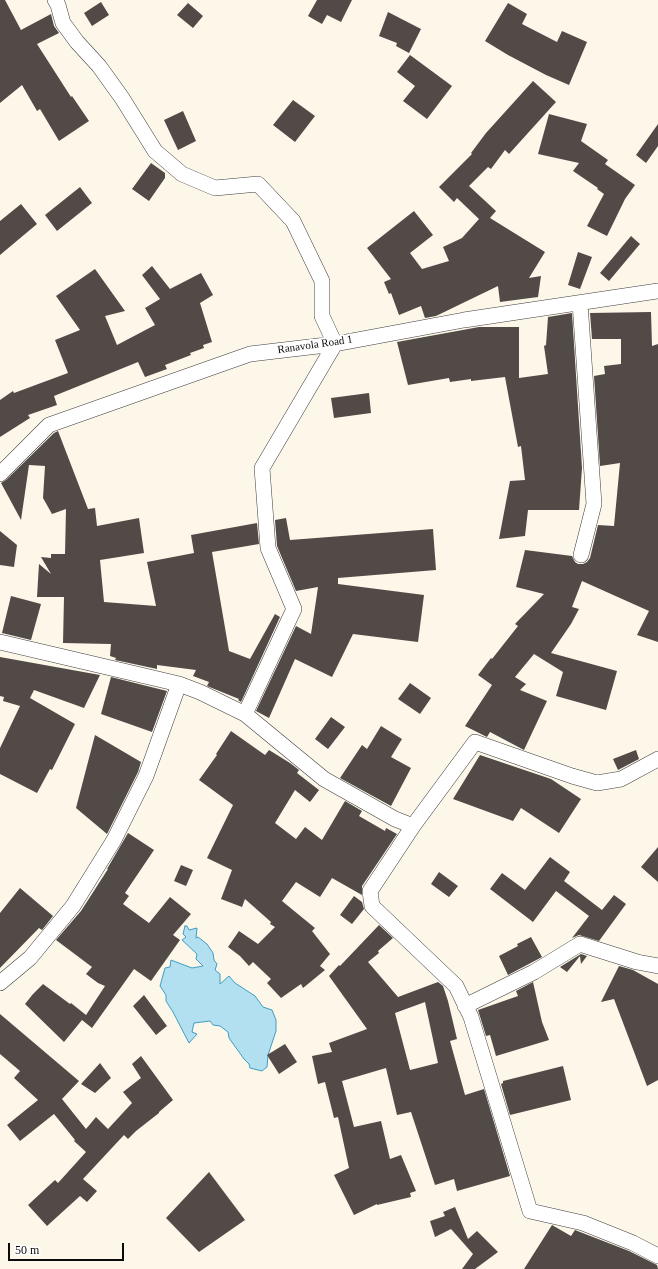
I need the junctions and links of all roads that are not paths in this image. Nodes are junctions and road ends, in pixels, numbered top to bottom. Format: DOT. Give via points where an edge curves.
graph roads {
  1 [pos="55,0"];
  2 [pos="658,291"];
  3 [pos="580,303"];
  4 [pos="335,344"];
  5 [pos="0,474"];
  6 [pos="581,555"];
  7 [pos="0,642"];
  8 [pos="179,684"];
  9 [pos="245,714"];
  10 [pos="658,759"];
  11 [pos="413,826"];
  12 [pos="658,966"];
  13 [pos="0,983"];
  14 [pos="465,1006"];
  15 [pos="658,1256"];
  1 -- 4 [label="street" via="63,23 122,98 154,151 182,174 215,188 258,184 292,220 322,281 322,316"];
  2 -- 3 [label="street, Ranavola Road 1"];
  3 -- 4 [label="street, Ranavola Road 1" via="464,320"];
  3 -- 6 [label="street" via="594,504"];
  4 -- 5 [label="street, Ranavola Road 1" via="250,354 49,426"];
  4 -- 9 [label="street" via="262,468 268,548 294,609"];
  7 -- 8 [label="street"];
  8 -- 9 [label="street"];
  8 -- 13 [label="street" via="146,776 114,840 73,906 30,958"];
  9 -- 11 [label="street" via="324,779"];
  10 -- 11 [label="street" via="621,779 597,783 475,742"];
  11 -- 14 [label="street" via="370,891 372,906 456,986"];
  12 -- 14 [label="street" via="580,944 534,972"];
  14 -- 15 [label="street" via="471,1017 530,1211 583,1223"];
}
